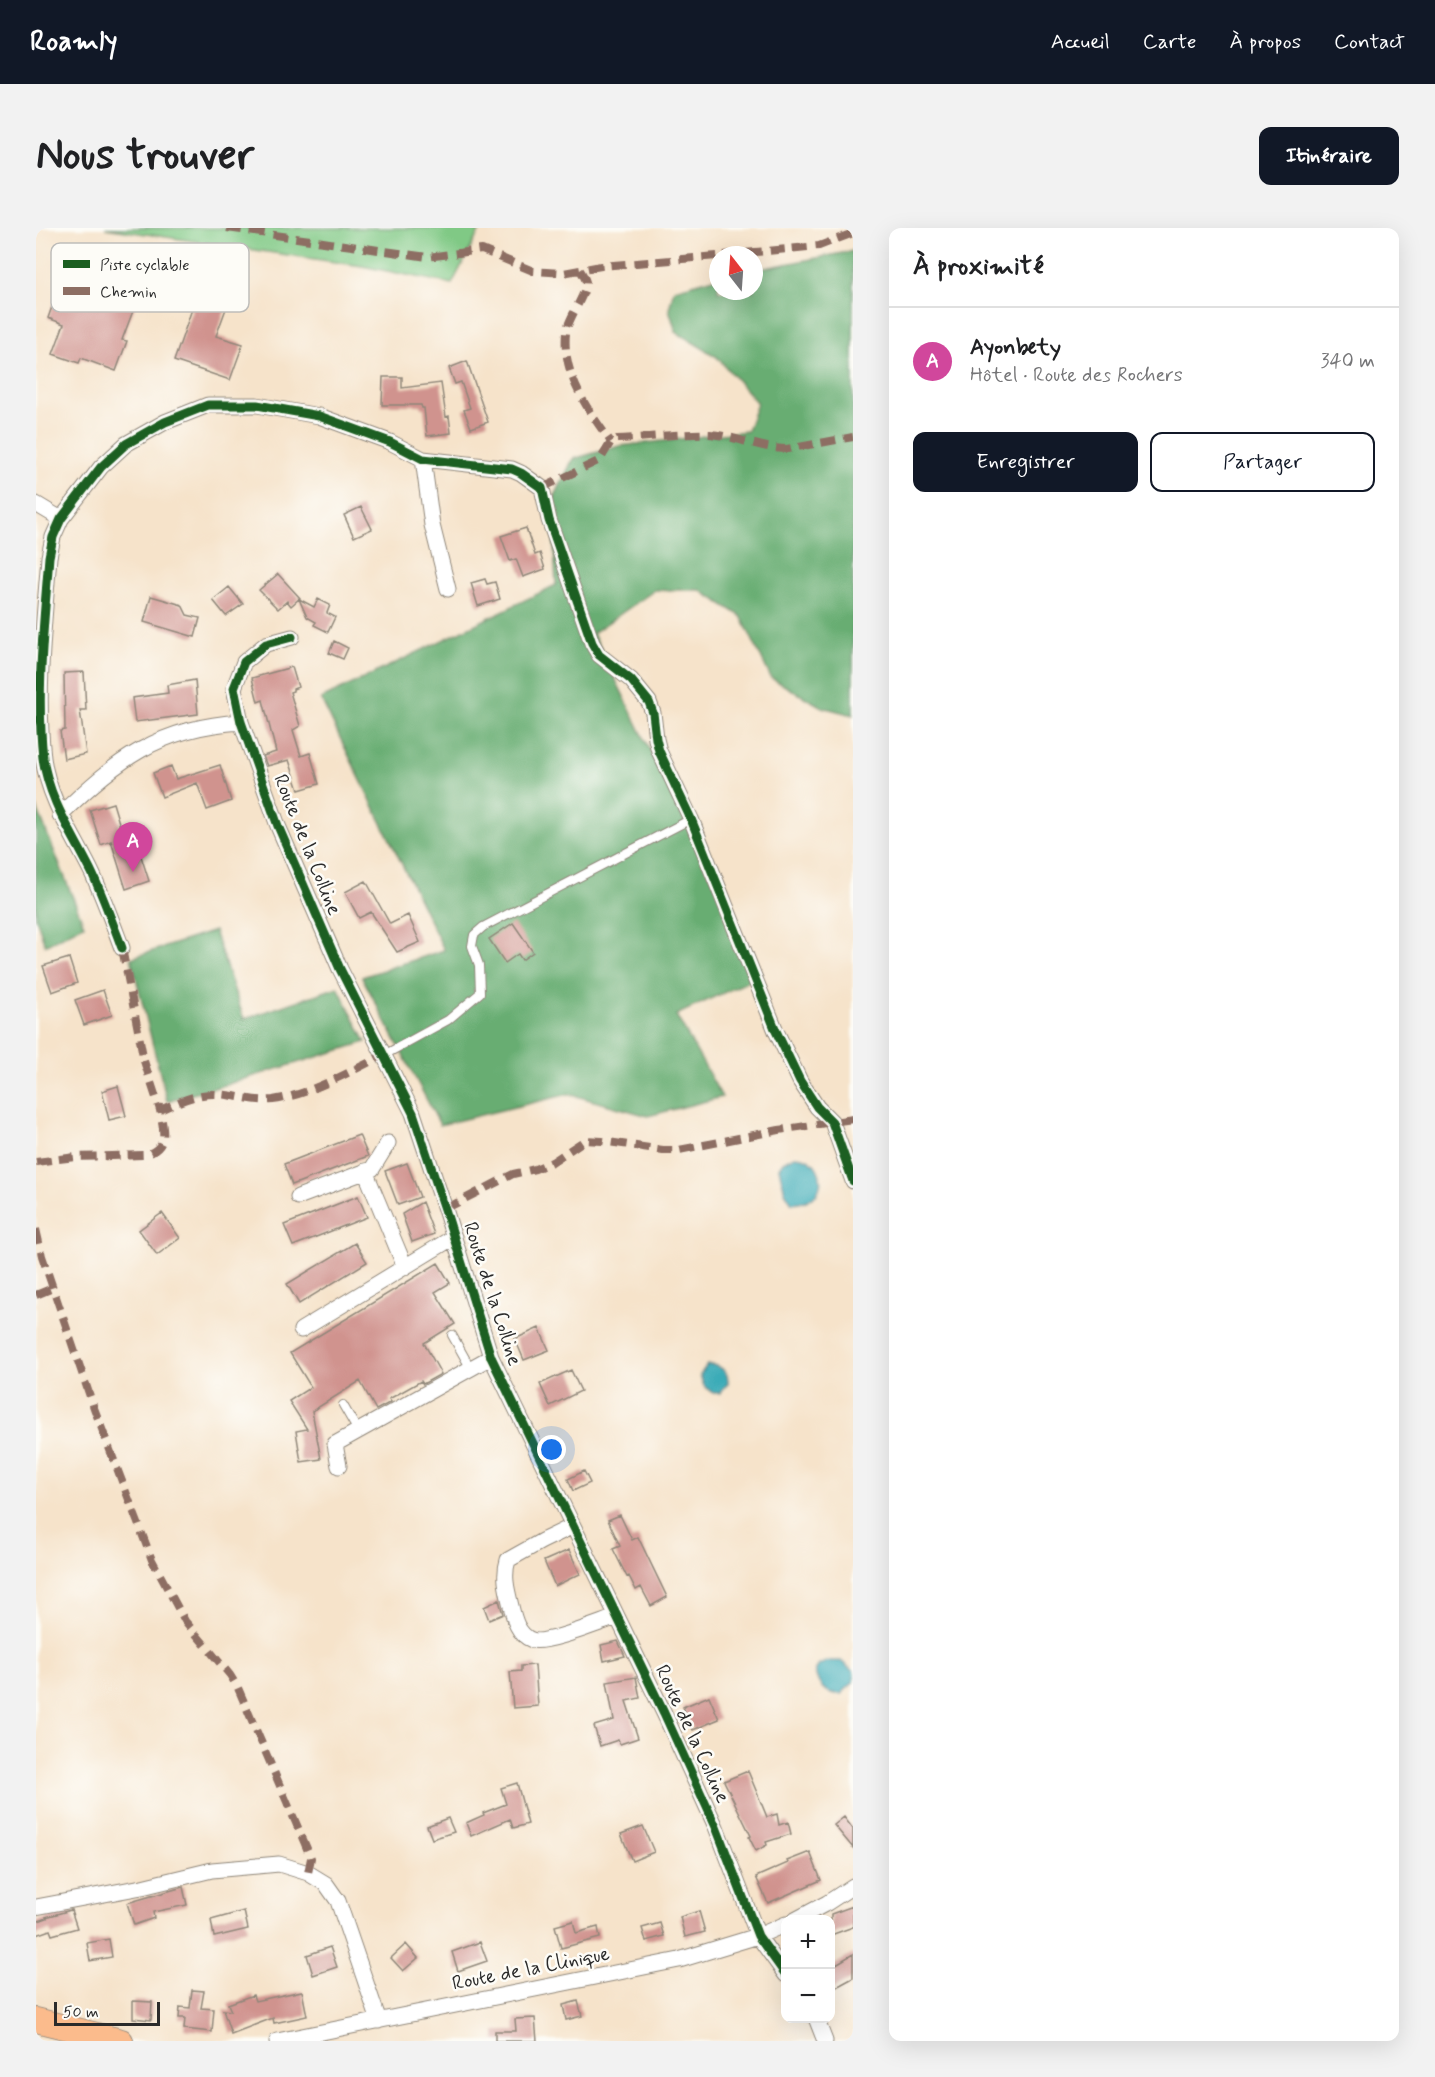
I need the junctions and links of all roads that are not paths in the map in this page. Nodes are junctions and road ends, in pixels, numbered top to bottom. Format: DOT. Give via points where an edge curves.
graph roads {
  1 [pos="423,459"];
  2 [pos="36,504"];
  3 [pos="61,519"];
  4 [pos="448,589"];
  5 [pos="292,637"];
  6 [pos="241,722"];
  7 [pos="60,815"];
  8 [pos="691,819"];
  9 [pos="122,948"];
  10 [pos="384,1055"];
  11 [pos="388,1143"];
  12 [pos="365,1172"];
  13 [pos="853,1181"];
  14 [pos="298,1197"];
  15 [pos="454,1238"];
  16 [pos="405,1267"];
  17 [pos="301,1330"];
  18 [pos="452,1335"];
  19 [pos="491,1357"];
  20 [pos="471,1369"];
  21 [pos="343,1405"];
  22 [pos="358,1431"];
  23 [pos="339,1466"];
  24 [pos="573,1526"];
  25 [pos="617,1617"];
  26 [pos="853,1886"];
  27 [pos="36,1907"];
  28 [pos="804,1915"];
  29 [pos="781,1926"];
  30 [pos="759,1936"];
  31 [pos="782,1969"];
  32 [pos="36,2020"];
  33 [pos="379,2021"];
  34 [pos="818,2023"];
  35 [pos="121,2041"];
  36 [pos="279,2041"];
  37 [pos="825,2041"];
  1 -- 3 [label="street" via="320,416 257,405 208,405 165,422 126,444 101,467"];
  1 -- 4 [label="street" via="432,525"];
  1 -- 8 [label="street" via="512,470 542,488 549,520 592,644 650,702 659,751"];
  2 -- 3 [label="street"];
  3 -- 7 [label="street" via="49,556 38,676 43,759"];
  5 -- 6 [label="street, Route de la Colline" via="266,644 244,662 234,688"];
  6 -- 7 [label="street" via="217,723 156,741 112,767"];
  6 -- 10 [label="street, Route de la Colline" via="278,826 314,910"];
  7 -- 9 [label="street" via="93,875"];
  8 -- 10 [label="lane" via="483,927 474,935 472,946 479,965 480,993 448,1020"];
  8 -- 13 [label="street" via="776,1031 804,1086 832,1122"];
  10 -- 15 [label="street, Route de la Colline" via="413,1113"];
  11 -- 12 [label="street"];
  12 -- 14 [label="street"];
  12 -- 16 [label="street"];
  15 -- 16 [label="street"];
  15 -- 19 [label="street, Route de la Colline"];
  16 -- 17 [label="street"];
  18 -- 20 [label="lane"];
  19 -- 20 [label="street"];
  19 -- 24 [label="street, Route de la Colline"];
  20 -- 22 [label="street"];
  21 -- 22 [label="lane"];
  22 -- 23 [label="street" via="335,1444"];
  24 -- 25 [label="street, Route de la Colline"];
  24 -- 25 [label="street" via="508,1560 507,1590 515,1623 526,1637 535,1641"];
  25 -- 30 [label="street, Route de la Colline" via="716,1827"];
  26 -- 28 [label="street"];
  27 -- 33 [label="street" via="212,1870 279,1864 308,1873 326,1884 338,1901"];
  29 -- 30 [label="street, Route de la Clinique"];
  30 -- 31 [label="street, Route de la Colline"];
  30 -- 33 [label="street, Route de la Clinique" via="647,1967"];
  32 -- 35 [label="main road"];
  33 -- 36 [label="street, Route de la Clinique"];
  34 -- 37 [label="street"];
}
